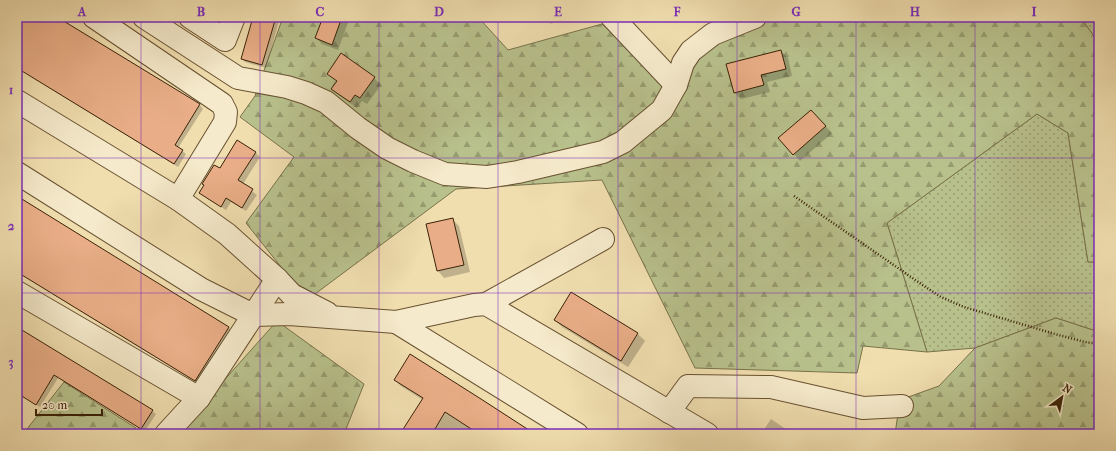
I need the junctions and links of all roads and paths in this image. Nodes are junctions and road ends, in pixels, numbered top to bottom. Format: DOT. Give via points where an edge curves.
graph roads {
  1 [pos="94,17"];
  2 [pos="144,17"];
  3 [pos="190,17"];
  4 [pos="234,17"];
  5 [pos="612,17"];
  6 [pos="755,17"];
  7 [pos="676,85"];
  8 [pos="17,101"];
  9 [pos="17,173"];
  10 [pos="794,196"];
  11 [pos="178,199"];
  12 [pos="603,239"];
  13 [pos="277,279"];
  14 [pos="17,292"];
  15 [pos="486,304"];
  16 [pos="253,315"];
  17 [pos="336,317"];
  18 [pos="396,322"];
  19 [pos="1099,344"];
  20 [pos="199,398"];
  21 [pos="902,406"];
  22 [pos="670,412"];
  23 [pos="166,434"];
  24 [pos="577,434"];
  25 [pos="707,434"];
  1 -- 11 [label="street" via="222,104 226,112 225,122"];
  2 -- 7 [label="street" via="238,78 287,87 326,102 387,148 445,174 487,177 603,152 623,142 662,110"];
  3 -- 4 [label="street" via="225,40"];
  5 -- 7 [label="street"];
  6 -- 7 [label="street" via="713,34 691,51 683,63"];
  8 -- 11 [label="street"];
  9 -- 16 [label="street" via="201,289"];
  10 -- 19 [label="path" via="941,297 964,307"];
  11 -- 13 [label="street" via="227,234"];
  12 -- 15 [label="street"];
  13 -- 16 [label="street"];
  13 -- 17 [label="street" via="292,295"];
  14 -- 20 [label="street"];
  15 -- 18 [label="street"];
  15 -- 22 [label="street"];
  16 -- 17 [label="street"];
  16 -- 20 [label="street"];
  17 -- 18 [label="street"];
  18 -- 24 [label="street"];
  20 -- 23 [label="street"];
  21 -- 22 [label="street" via="863,408 771,387 688,386"];
  22 -- 25 [label="street"];
}
